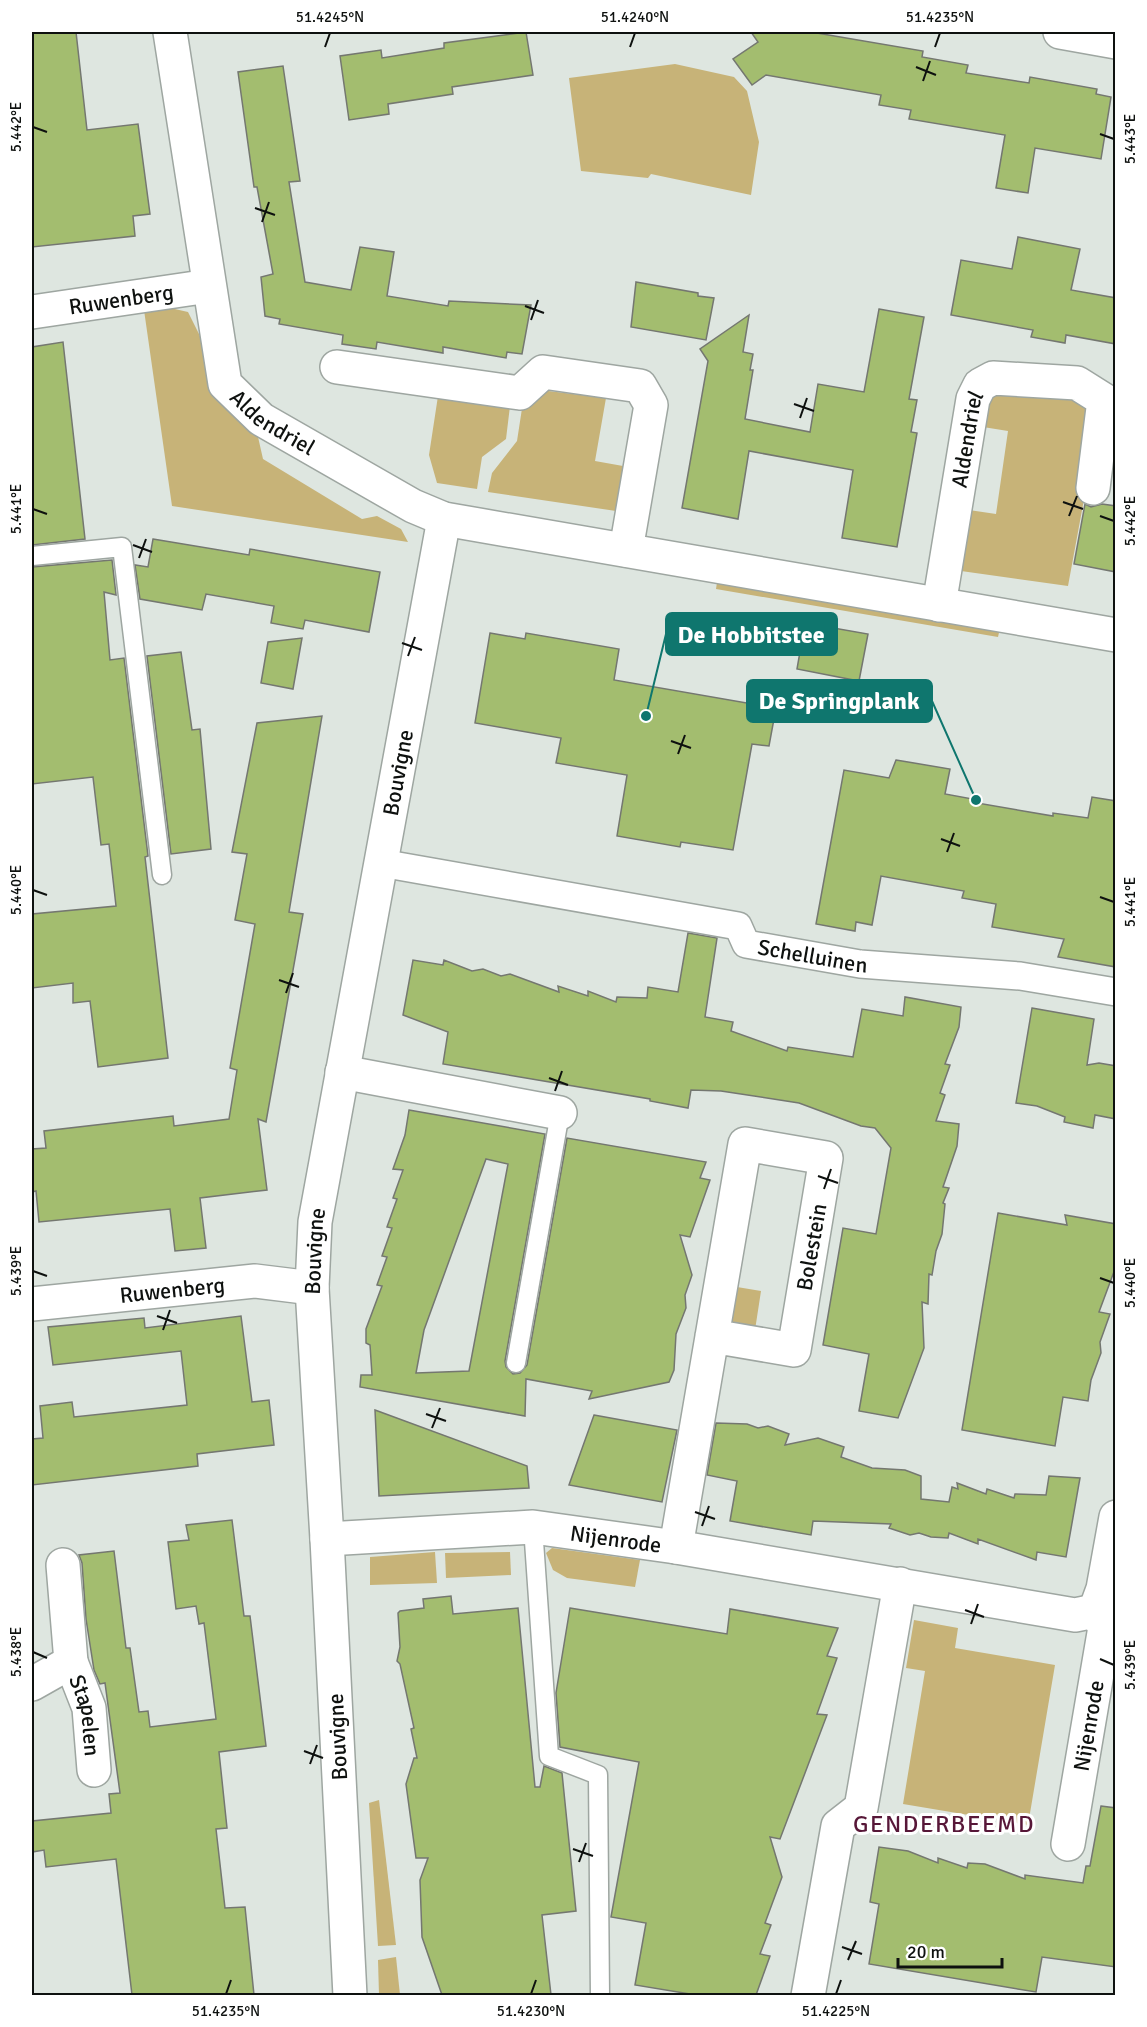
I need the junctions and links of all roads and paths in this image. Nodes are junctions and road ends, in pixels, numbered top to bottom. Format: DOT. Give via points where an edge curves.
graph roads {
  1 [pos="1060,32"];
  2 [pos="178,33"];
  3 [pos="1116,42"];
  4 [pos="209,286"];
  5 [pos="32,312"];
  6 [pos="337,367"];
  7 [pos="1093,488"];
  8 [pos="444,519"];
  9 [pos="626,550"];
  10 [pos="32,556"];
  11 [pos="939,605"];
  12 [pos="1116,635"];
  13 [pos="381,863"];
  14 [pos="162,875"];
  15 [pos="1116,993"];
  16 [pos="342,1072"];
  17 [pos="560,1113"];
  18 [pos="312,1288"];
  19 [pos="32,1304"];
  20 [pos="712,1336"];
  21 [pos="516,1363"];
  22 [pos="1116,1516"];
  23 [pos="533,1527"];
  24 [pos="327,1539"];
  25 [pos="676,1547"];
  26 [pos="63,1565"];
  27 [pos="900,1584"];
  28 [pos="1095,1611"];
  29 [pos="72,1662"];
  30 [pos="32,1684"];
  31 [pos="94,1770"];
  32 [pos="1068,1844"];
  33 [pos="350,1995"];
  34 [pos="600,1995"];
  35 [pos="808,1995"];
  1 -- 3 [label="street"];
  2 -- 4 [label="street, Aldendriel"];
  4 -- 5 [label="street, Ruwenberg"];
  4 -- 8 [label="street, Aldendriel" via="225,384 261,419 413,506"];
  6 -- 9 [label="street" via="520,393 543,372 640,386 651,405"];
  7 -- 11 [label="street, Aldendriel" via="1104,400 1077,383 993,378 980,385 973,399"];
  8 -- 9 [label="street, Aldendriel"];
  8 -- 13 [label="street, Bouvigne"];
  9 -- 11 [label="street, Aldendriel"];
  10 -- 14 [label="lane" via="122,547"];
  11 -- 12 [label="street, Aldendriel"];
  13 -- 15 [label="street, Schelluinen" via="738,926 746,944 757,946 861,964 1020,976"];
  13 -- 16 [label="street, Bouvigne"];
  16 -- 17 [label="street"];
  16 -- 18 [label="street, Bouvigne" via="315,1222"];
  17 -- 21 [label="lane"];
  18 -- 19 [label="street, Ruwenberg" via="255,1281"];
  18 -- 24 [label="street, Bouvigne"];
  20 -- 20 [label="street, Bolestein" via="745,1144 826,1158 794,1350"];
  20 -- 25 [label="street, Bolestein"];
  22 -- 28 [label="street" via="1103,1589"];
  23 -- 24 [label="street, Nijenrode"];
  23 -- 25 [label="street, Nijenrode"];
  23 -- 34 [label="lane" via="549,1756 598,1774"];
  24 -- 33 [label="street, Bouvigne"];
  25 -- 27 [label="street, Nijenrode"];
  26 -- 29 [label="street, Stapelen"];
  27 -- 28 [label="street, Nijenrode" via="1075,1615"];
  27 -- 35 [label="street" via="861,1808 838,1826"];
  28 -- 32 [label="street, Nijenrode" via="1105,1627"];
  29 -- 30 [label="street, Stapelen"];
  29 -- 31 [label="street, Stapelen" via="89,1708"];
}
